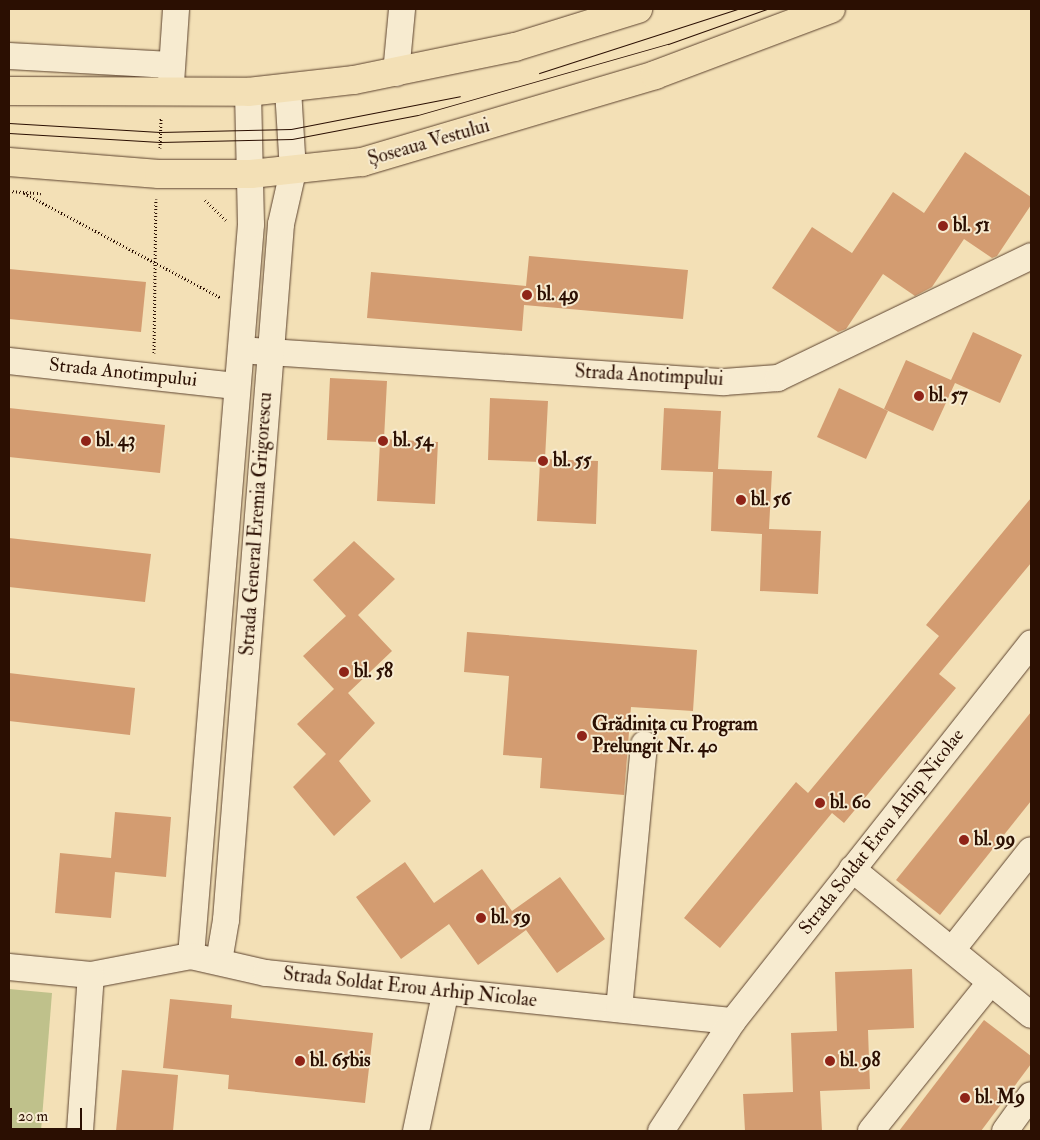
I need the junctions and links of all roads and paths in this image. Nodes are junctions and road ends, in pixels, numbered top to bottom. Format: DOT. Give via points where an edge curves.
graph roads {
  1 [pos="176,9"];
  2 [pos="402,9"];
  3 [pos="638,9"];
  4 [pos="831,9"];
  5 [pos="9,56"];
  6 [pos="171,65"];
  7 [pos="396,73"];
  8 [pos="288,88"];
  9 [pos="9,92"];
  10 [pos="248,92"];
  11 [pos="166,94"];
  12 [pos="9,162"];
  13 [pos="293,171"];
  14 [pos="251,174"];
  15 [pos="157,189"];
  16 [pos="9,191"];
  17 [pos="23,193"];
  18 [pos="52,193"];
  19 [pos="199,194"];
  20 [pos="230,223"];
  21 [pos="1031,256"];
  22 [pos="155,260"];
  23 [pos="229,302"];
  24 [pos="239,350"];
  25 [pos="270,352"];
  26 [pos="9,362"];
  27 [pos="153,375"];
  28 [pos="236,386"];
  29 [pos="1031,643"];
  30 [pos="644,744"];
  31 [pos="1031,850"];
  32 [pos="852,869"];
  33 [pos="952,950"];
  34 [pos="191,956"];
  35 [pos="219,961"];
  36 [pos="9,967"];
  37 [pos="91,975"];
  38 [pos="991,982"];
  39 [pos="445,994"];
  40 [pos="619,1009"];
  41 [pos="1031,1015"];
  42 [pos="733,1021"];
  43 [pos="1031,1094"];
  44 [pos="80,1131"];
  45 [pos="416,1131"];
  46 [pos="661,1131"];
  47 [pos="871,1131"];
  48 [pos="1005,1131"];
  1 -- 6 [label="street"];
  2 -- 7 [label="street"];
  3 -- 7 [label="main road" via="515,47"];
  4 -- 13 [label="main road, Șoseaua Vestului" via="655,75 470,132 362,162"];
  5 -- 6 [label="street"];
  6 -- 11 [label="street"];
  7 -- 8 [label="main road"];
  8 -- 10 [label="main road"];
  8 -- 13 [label="street, Strada General Eremia Grigorescu"];
  9 -- 11 [label="main road"];
  10 -- 11 [label="main road"];
  10 -- 14 [label="street, Strada General Eremia Grigorescu"];
  11 -- 15 [label="path"];
  12 -- 15 [label="main road, Șoseaua Vestului"];
  13 -- 14 [label="main road, Șoseaua Vestului"];
  13 -- 25 [label="street, Strada General Eremia Grigorescu" via="281,224"];
  14 -- 15 [label="main road, Șoseaua Vestului"];
  14 -- 24 [label="street, Strada General Eremia Grigorescu"];
  15 -- 22 [label="path"];
  16 -- 17 [label="path"];
  17 -- 18 [label="path"];
  17 -- 22 [label="path"];
  19 -- 20 [label="path"];
  21 -- 25 [label="street, Strada Anotimpului" via="778,378 724,382"];
  22 -- 23 [label="path"];
  22 -- 27 [label="path"];
  24 -- 25 [label="street, Strada Anotimpului"];
  24 -- 28 [label="street, Strada General Eremia Grigorescu"];
  25 -- 35 [label="street, Strada General Eremia Grigorescu" via="226,920"];
  26 -- 27 [label="street, Strada Anotimpului"];
  27 -- 28 [label="street, Strada Anotimpului"];
  28 -- 34 [label="street, Strada General Eremia Grigorescu"];
  29 -- 32 [label="street, Strada Soldat Erou Arhip Nicolae"];
  30 -- 40 [label="street"];
  31 -- 33 [label="street"];
  32 -- 33 [label="street"];
  32 -- 42 [label="street, Strada Soldat Erou Arhip Nicolae"];
  33 -- 38 [label="street"];
  34 -- 35 [label="street, Strada Soldat Erou Arhip Nicolae"];
  34 -- 37 [label="street, Strada Soldat Erou Arhip Nicolae"];
  35 -- 39 [label="street, Strada Soldat Erou Arhip Nicolae" via="266,973"];
  36 -- 37 [label="street, Strada Soldat Erou Arhip Nicolae"];
  37 -- 44 [label="street"];
  38 -- 41 [label="street"];
  38 -- 47 [label="street"];
  39 -- 40 [label="street, Strada Soldat Erou Arhip Nicolae"];
  39 -- 45 [label="street"];
  40 -- 42 [label="street, Strada Soldat Erou Arhip Nicolae"];
  42 -- 46 [label="street, Strada Soldat Erou Arhip Nicolae"];
  43 -- 48 [label="street"];
}
